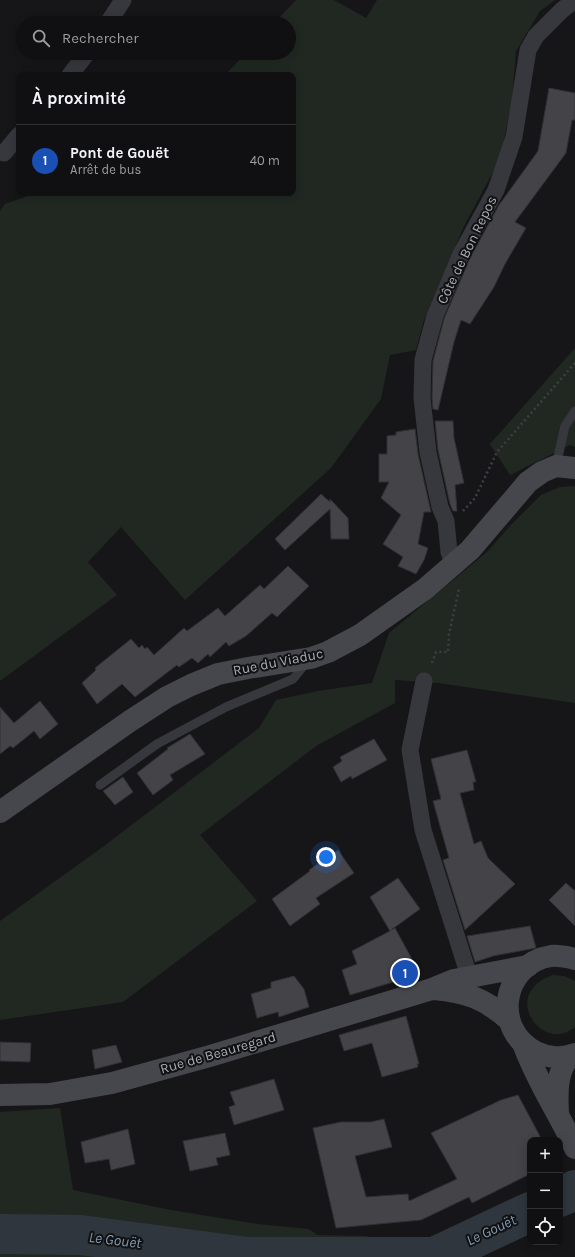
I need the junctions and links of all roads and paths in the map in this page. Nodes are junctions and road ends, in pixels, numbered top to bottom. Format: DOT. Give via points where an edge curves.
graph roads {
  1 [pos="123,0"];
  2 [pos="575,0"];
  3 [pos="113,16"];
  4 [pos="82,60"];
  5 [pos="72,72"];
  6 [pos="16,138"];
  7 [pos="4,152"];
  8 [pos="575,363"];
  9 [pos="575,410"];
  10 [pos="565,467"];
  11 [pos="475,498"];
  12 [pos="454,564"];
  13 [pos="311,658"];
  14 [pos="424,681"];
  15 [pos="100,785"];
  16 [pos="0,812"];
  17 [pos="571,953"];
  18 [pos="528,966"];
  19 [pos="470,976"];
  20 [pos="432,989"];
  21 [pos="509,1020"];
  22 [pos="523,1043"];
  23 [pos="573,1055"];
  24 [pos="0,1095"];
  25 [pos="559,1114"];
  26 [pos="575,1148"];
  1 -- 3 [label="street"];
  2 -- 12 [label="street, Côte de Bon Repos" via="536,36 528,50 514,137 496,190 461,254 435,316 423,360 422,398 428,452 440,507 446,521 449,552"];
  4 -- 5 [label="street"];
  6 -- 7 [label="street"];
  8 -- 11 [label="path" via="497,452"];
  9 -- 10 [label="lane" via="565,426"];
  10 -- 12 [label="main road, Rue du Viaduc" via="542,472 528,482 470,550"];
  12 -- 13 [label="main road, Rue du Viaduc" via="360,635"];
  12 -- 14 [label="path" via="460,590 449,634 448,652 436,652"];
  13 -- 15 [label="lane" via="293,679 226,707 157,744"];
  13 -- 16 [label="main road, Rue du Viaduc" via="218,674 191,685 130,721"];
  14 -- 19 [label="street" via="410,750 423,830"];
  17 -- 18 [label="main road" via="550,956"];
  18 -- 19 [label="main road, Rue de Beauregard"];
  18 -- 21 [label="main road" via="512,984 508,996"];
  19 -- 20 [label="main road, Rue de Beauregard"];
  20 -- 21 [label="main road" via="456,991 472,996 498,1010"];
  20 -- 24 [label="main road, Rue de Beauregard" via="112,1083 50,1094"];
  21 -- 22 [label="main road" via="512,1029"];
  22 -- 23 [label="main road" via="550,1057"];
  22 -- 25 [label="main road" via="541,1086"];
  23 -- 25 [label="main road" via="564,1062 559,1076"];
  25 -- 26 [label="main road"];
}
